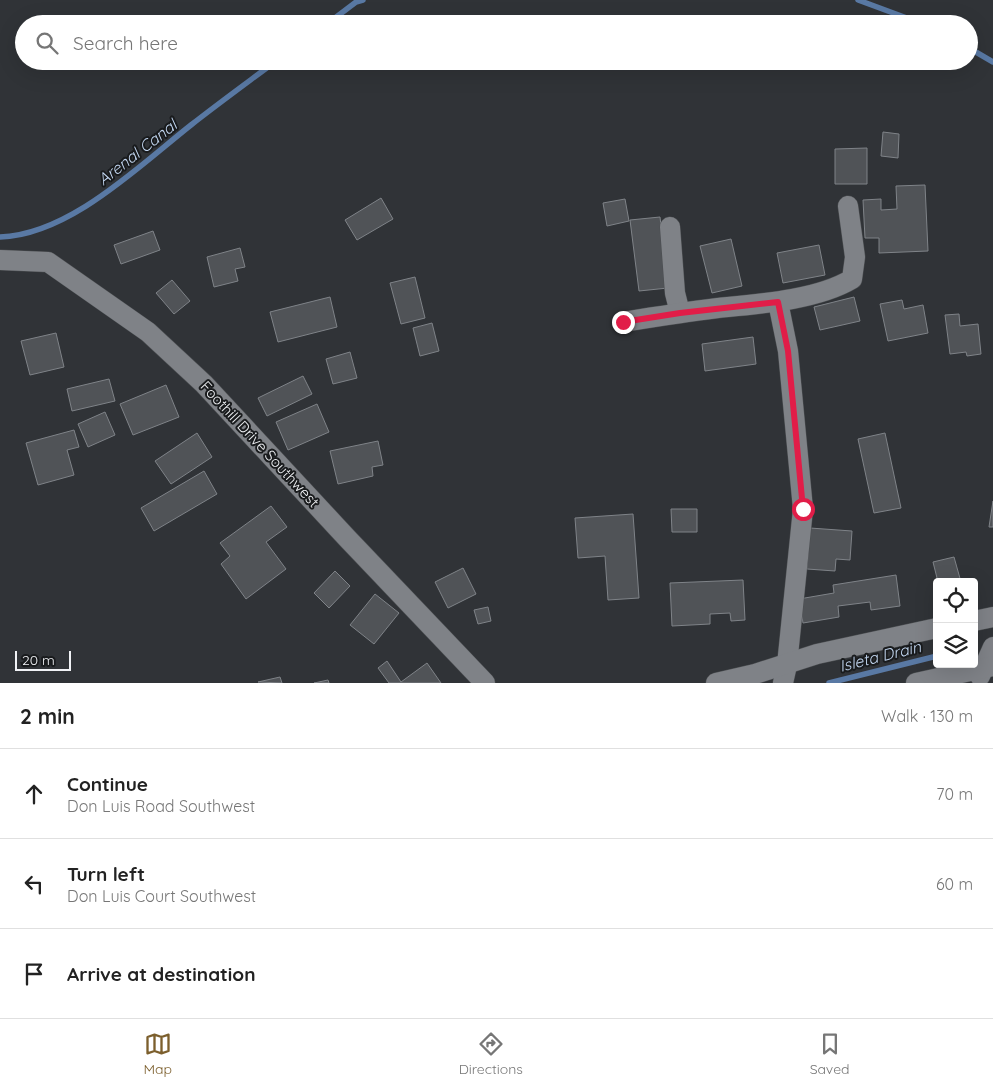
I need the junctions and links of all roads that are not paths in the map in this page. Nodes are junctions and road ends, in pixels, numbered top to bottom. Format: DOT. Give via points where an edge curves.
graph roads {
  1 [pos="848,206"];
  2 [pos="670,227"];
  3 [pos="0,260"];
  4 [pos="778,302"];
  5 [pos="680,313"];
  6 [pos="623,322"];
  7 [pos="993,617"];
  8 [pos="978,620"];
  9 [pos="933,629"];
  10 [pos="993,647"];
  11 [pos="985,672"];
  12 [pos="785,674"];
  13 [pos="485,683"];
  14 [pos="716,683"];
  15 [pos="916,683"];
  1 -- 4 [label="street" via="855,257 852,279 839,287"];
  2 -- 5 [label="street" via="675,293"];
  3 -- 13 [label="street, Foothill Drive Southwest" via="48,262 148,332 204,384"];
  4 -- 5 [label="street"];
  4 -- 12 [label="street" via="788,351 803,509"];
  5 -- 6 [label="street"];
  7 -- 8 [label="street"];
  9 -- 12 [label="street" via="817,654"];
  10 -- 11 [label="street"];
  11 -- 15 [label="street"];
  12 -- 14 [label="street"];
}
